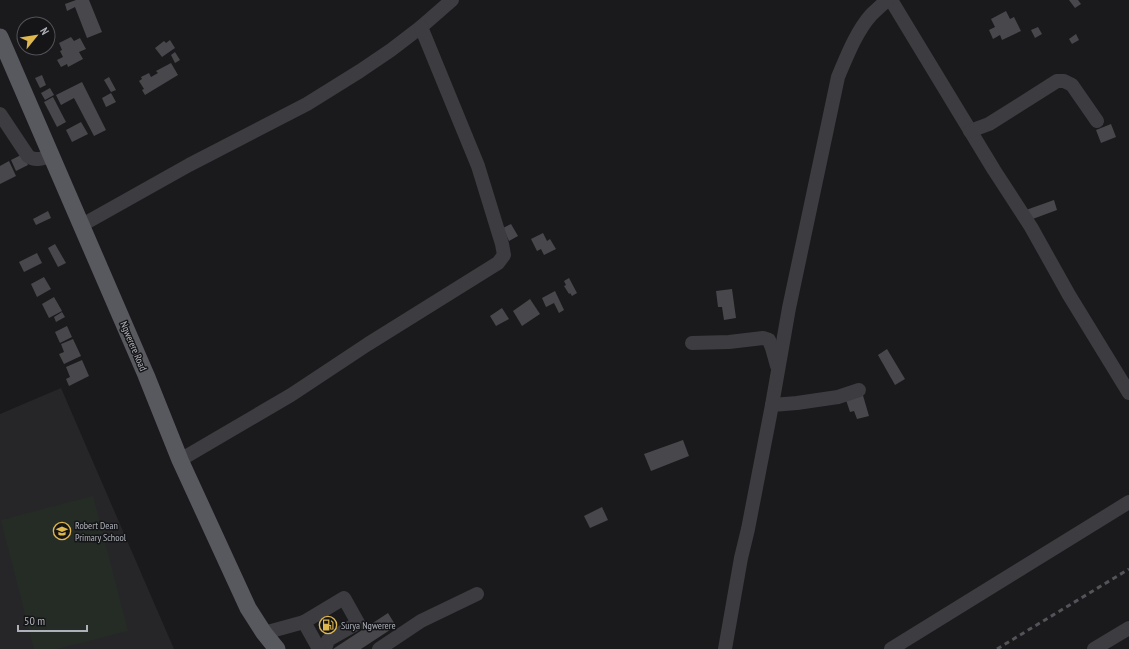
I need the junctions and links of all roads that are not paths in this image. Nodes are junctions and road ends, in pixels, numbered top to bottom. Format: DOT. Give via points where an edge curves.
graph roads {
  1 [pos="452,0"];
  2 [pos="887,0"];
  3 [pos="891,0"];
  4 [pos="421,27"];
  5 [pos="0,37"];
  6 [pos="0,114"];
  7 [pos="1097,120"];
  8 [pos="970,131"];
  9 [pos="52,155"];
  10 [pos="82,225"];
  11 [pos="692,343"];
  12 [pos="777,376"];
  13 [pos="859,390"];
  14 [pos="1129,393"];
  15 [pos="772,405"];
  16 [pos="180,460"];
  17 [pos="1129,502"];
  18 [pos="477,594"];
  19 [pos="304,622"];
  20 [pos="1129,628"];
  21 [pos="264,633"];
  22 [pos="277,649"];
  23 [pos="319,649"];
  24 [pos="325,649"];
  25 [pos="379,649"];
  26 [pos="725,649"];
  27 [pos="891,649"];
  28 [pos="1094,649"];
  1 -- 4 [label="street"];
  2 -- 12 [label="street" via="866,21 838,77"];
  3 -- 8 [label="street"];
  4 -- 10 [label="street" via="360,71 308,104 189,165"];
  4 -- 16 [label="street" via="478,166 504,255 498,263 291,395"];
  5 -- 9 [label="main road, Ngwerere Road"];
  6 -- 9 [label="street" via="28,156 37,160"];
  7 -- 8 [label="street" via="1072,85 1058,81 989,124"];
  8 -- 14 [label="street" via="1031,227 1069,296"];
  9 -- 10 [label="main road, Ngwerere Road"];
  10 -- 16 [label="main road, Ngwerere Road"];
  11 -- 12 [label="street" via="763,338 769,340 776,361"];
  12 -- 15 [label="street"];
  13 -- 15 [label="street" via="838,397"];
  15 -- 26 [label="street"];
  16 -- 21 [label="main road, Ngwerere Road" via="248,608"];
  17 -- 27 [label="street"];
  18 -- 25 [label="street" via="422,621"];
  19 -- 21 [label="street"];
  19 -- 23 [label="street"];
  19 -- 24 [label="street" via="344,598 358,623 328,640"];
  20 -- 28 [label="street"];
  21 -- 22 [label="main road, Ngwerere Road"];
}
